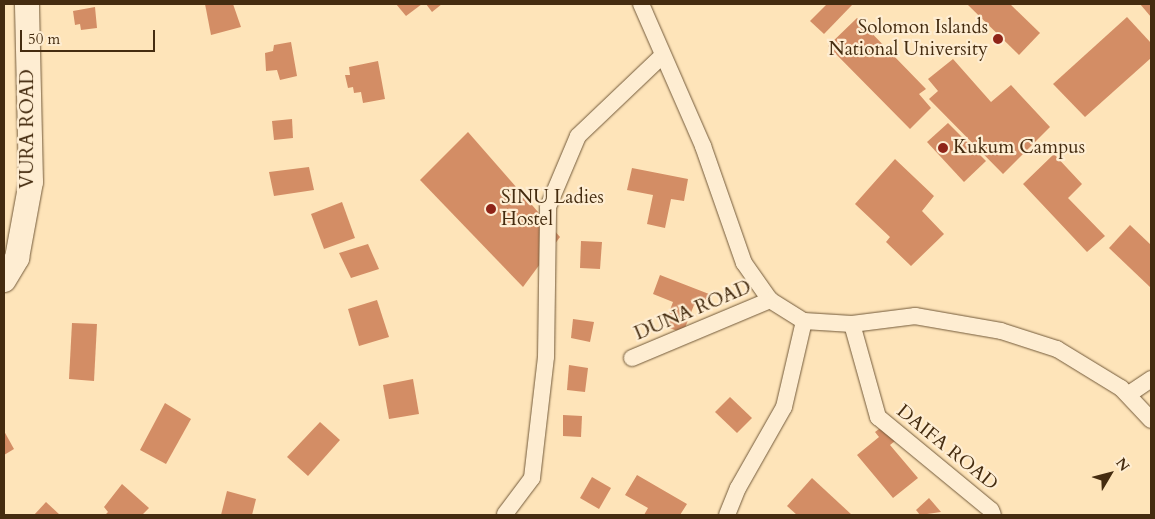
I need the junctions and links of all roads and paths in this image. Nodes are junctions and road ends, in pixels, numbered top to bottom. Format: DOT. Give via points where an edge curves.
graph roads {
  1 [pos="27,4"];
  2 [pos="641,4"];
  3 [pos="662,56"];
  4 [pos="4,280"];
  5 [pos="770,300"];
  6 [pos="804,321"];
  7 [pos="852,324"];
  8 [pos="632,358"];
  9 [pos="1151,379"];
  10 [pos="1129,394"];
  11 [pos="1151,420"];
  12 [pos="995,513"];
  13 [pos="505,514"];
  14 [pos="727,515"];
  1 -- 4 [label="street, VURA ROAD" via="31,182 17,258"];
  2 -- 3 [label="street"];
  3 -- 5 [label="street" via="703,146 744,263"];
  3 -- 13 [label="street" via="578,136 548,207 546,357 532,478"];
  5 -- 6 [label="street"];
  5 -- 8 [label="street, DUNA ROAD"];
  6 -- 7 [label="street"];
  6 -- 14 [label="street" via="784,407 738,488"];
  7 -- 10 [label="street" via="915,316 1001,331 1057,349"];
  7 -- 12 [label="street, DAIFA ROAD" via="878,417"];
  9 -- 10 [label="street"];
  10 -- 11 [label="street"];
}
